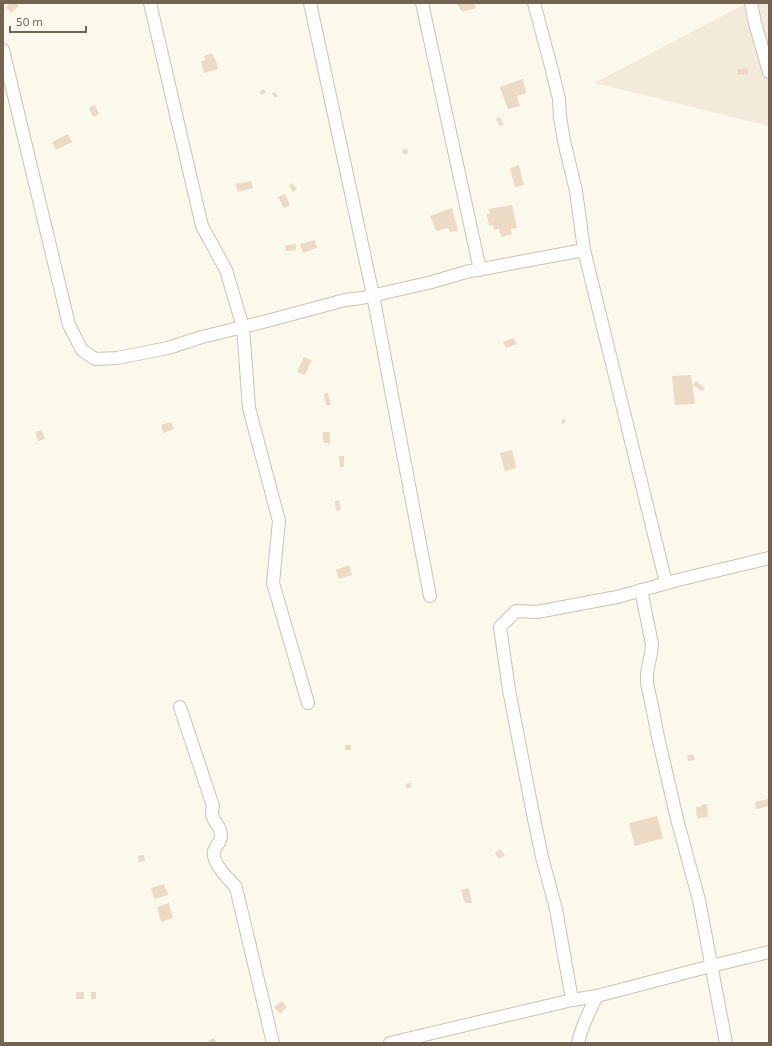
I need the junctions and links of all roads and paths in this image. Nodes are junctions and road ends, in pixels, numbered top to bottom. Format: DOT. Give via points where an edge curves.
graph roads {
  1 [pos="150,3"];
  2 [pos="310,3"];
  3 [pos="422,3"];
  4 [pos="534,3"];
  5 [pos="751,3"];
  6 [pos="3,50"];
  7 [pos="769,72"];
  8 [pos="584,250"];
  9 [pos="480,270"];
  10 [pos="373,295"];
  11 [pos="243,327"];
  12 [pos="769,558"];
  13 [pos="666,583"];
  14 [pos="641,590"];
  15 [pos="430,596"];
  16 [pos="308,703"];
  17 [pos="180,707"];
  18 [pos="769,952"];
  19 [pos="711,966"];
  20 [pos="597,996"];
  21 [pos="572,1000"];
  22 [pos="273,1043"];
  23 [pos="390,1043"];
  24 [pos="578,1043"];
  25 [pos="726,1043"];
  1 -- 11 [label="street" via="202,226 226,270"];
  2 -- 10 [label="street"];
  3 -- 9 [label="street"];
  4 -- 8 [label="street" via="559,99"];
  5 -- 7 [label="street"];
  6 -- 11 [label="street" via="70,325 82,350 95,359 117,358 168,348"];
  8 -- 9 [label="street"];
  8 -- 13 [label="street"];
  9 -- 10 [label="street"];
  10 -- 11 [label="street"];
  10 -- 15 [label="street"];
  11 -- 16 [label="street" via="249,408 279,521 273,584"];
  12 -- 13 [label="street"];
  13 -- 14 [label="street"];
  14 -- 19 [label="street" via="652,644 647,673 649,691 677,819 699,900"];
  14 -- 21 [label="street" via="537,612 516,611 500,627 510,698 542,857 556,909"];
  17 -- 22 [label="street" via="213,806 213,818 221,834 213,856 236,887"];
  18 -- 19 [label="street"];
  19 -- 20 [label="street"];
  19 -- 25 [label="street"];
  20 -- 21 [label="street"];
  20 -- 24 [label="street" via="581,1029"];
  21 -- 23 [label="street"];
}
